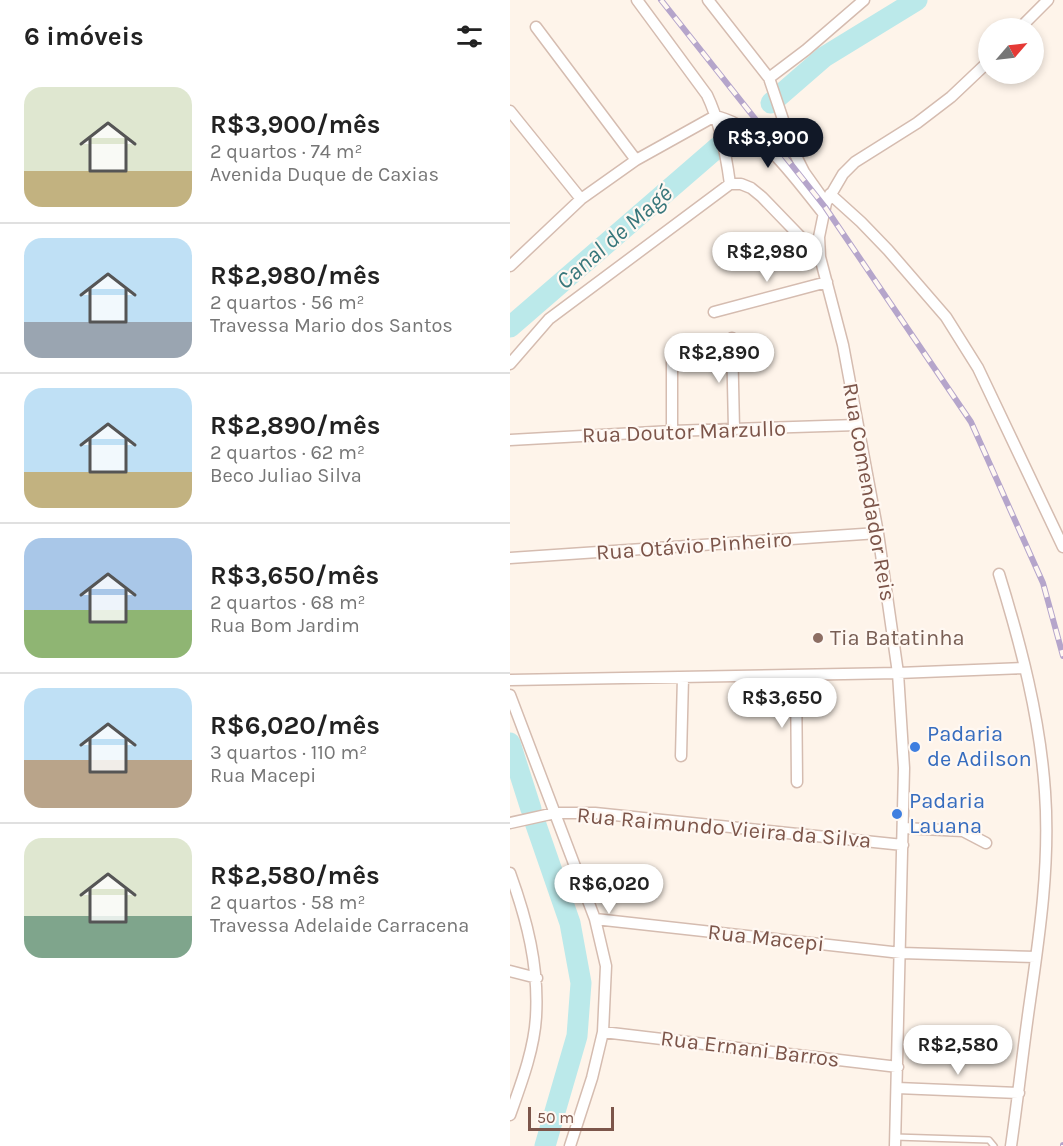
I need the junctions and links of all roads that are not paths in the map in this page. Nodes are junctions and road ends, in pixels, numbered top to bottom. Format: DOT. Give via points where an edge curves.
graph roads {
  1 [pos="637,0"];
  2 [pos="708,0"];
  3 [pos="864,0"];
  4 [pos="1048,0"];
  5 [pos="1030,18"];
  6 [pos="536,27"];
  7 [pos="978,71"];
  8 [pos="769,78"];
  9 [pos="510,111"];
  10 [pos="715,116"];
  11 [pos="636,160"];
  12 [pos="730,184"];
  13 [pos="581,199"];
  14 [pos="826,203"];
  15 [pos="820,257"];
  16 [pos="510,266"];
  17 [pos="827,282"];
  18 [pos="714,312"];
  19 [pos="732,338"];
  20 [pos="672,348"];
  21 [pos="510,363"];
  22 [pos="857,425"];
  23 [pos="734,429"];
  24 [pos="672,431"];
  25 [pos="510,440"];
  26 [pos="878,533"];
  27 [pos="1063,547"];
  28 [pos="510,558"];
  29 [pos="999,574"];
  30 [pos="1025,668"];
  31 [pos="898,673"];
  32 [pos="796,675"];
  33 [pos="683,677"];
  34 [pos="510,680"];
  35 [pos="510,695"];
  36 [pos="681,756"];
  37 [pos="797,782"];
  38 [pos="555,813"];
  39 [pos="510,823"];
  40 [pos="903,828"];
  41 [pos="986,843"];
  42 [pos="903,845"];
  43 [pos="510,873"];
  44 [pos="596,919"];
  45 [pos="900,952"];
  46 [pos="1036,957"];
  47 [pos="510,971"];
  48 [pos="537,978"];
  49 [pos="603,1032"];
  50 [pos="898,1066"];
  51 [pos="897,1088"];
  52 [pos="1019,1093"];
  53 [pos="510,1115"];
  54 [pos="895,1141"];
  55 [pos="570,1146"];
  56 [pos="994,1146"];
  57 [pos="1011,1146"];
  1 -- 10 [label="street" via="697,79"];
  2 -- 8 [label="street"];
  3 -- 8 [label="street"];
  4 -- 5 [label="street"];
  6 -- 11 [label="street"];
  7 -- 14 [label="street, Rua Comendador Reis" via="917,123 855,162"];
  8 -- 14 [label="street" via="804,172"];
  9 -- 13 [label="street"];
  10 -- 11 [label="street"];
  10 -- 12 [label="street"];
  10 -- 14 [label="street" via="726,118 759,141"];
  11 -- 13 [label="street"];
  12 -- 15 [label="street" via="751,188"];
  12 -- 21 [label="street" via="549,319"];
  13 -- 16 [label="street"];
  14 -- 15 [label="street, Rua Comendador Reis" via="819,237"];
  14 -- 27 [label="street" via="861,222 946,317 978,368"];
  15 -- 17 [label="street, Rua Comendador Reis"];
  17 -- 18 [label="street"];
  17 -- 22 [label="street, Rua Comendador Reis"];
  19 -- 23 [label="street"];
  20 -- 24 [label="street"];
  22 -- 23 [label="street, Rua Doutor Marzullo"];
  22 -- 26 [label="street, Rua Comendador Reis"];
  23 -- 24 [label="street, Rua Doutor Marzullo"];
  24 -- 25 [label="street, Rua Doutor Marzullo"];
  26 -- 28 [label="street, Rua Otávio Pinheiro"];
  26 -- 31 [label="street, Rua Comendador Reis"];
  29 -- 30 [label="street"];
  30 -- 31 [label="street"];
  30 -- 46 [label="street" via="1040,745 1047,821"];
  31 -- 32 [label="street"];
  31 -- 40 [label="street, Rua Comendador Reis"];
  32 -- 33 [label="street"];
  32 -- 37 [label="street"];
  33 -- 34 [label="street"];
  33 -- 36 [label="street"];
  35 -- 38 [label="street"];
  38 -- 39 [label="street, Rua Raimundo Vieira da Silva"];
  38 -- 42 [label="street, Rua Raimundo Vieira da Silva" via="629,816"];
  38 -- 44 [label="street"];
  40 -- 41 [label="street" via="963,831"];
  40 -- 42 [label="street, Rua Comendador Reis"];
  42 -- 45 [label="street, Rua Comendador Reis"];
  43 -- 48 [label="street" via="529,934"];
  44 -- 45 [label="street, Rua Macepi"];
  44 -- 49 [label="street" via="606,966"];
  45 -- 46 [label="street, Rua Macepi"];
  45 -- 50 [label="street, Rua Comendador Reis"];
  46 -- 52 [label="street"];
  47 -- 48 [label="street"];
  48 -- 53 [label="street" via="536,1019 525,1074"];
  49 -- 50 [label="street, Rua Ernani Barros"];
  49 -- 55 [label="street"];
  50 -- 51 [label="street, Rua Comendador Reis"];
  51 -- 52 [label="street"];
  51 -- 54 [label="street, Rua Comendador Reis"];
  52 -- 57 [label="street"];
  54 -- 56 [label="lane" via="989,1140"];
}
